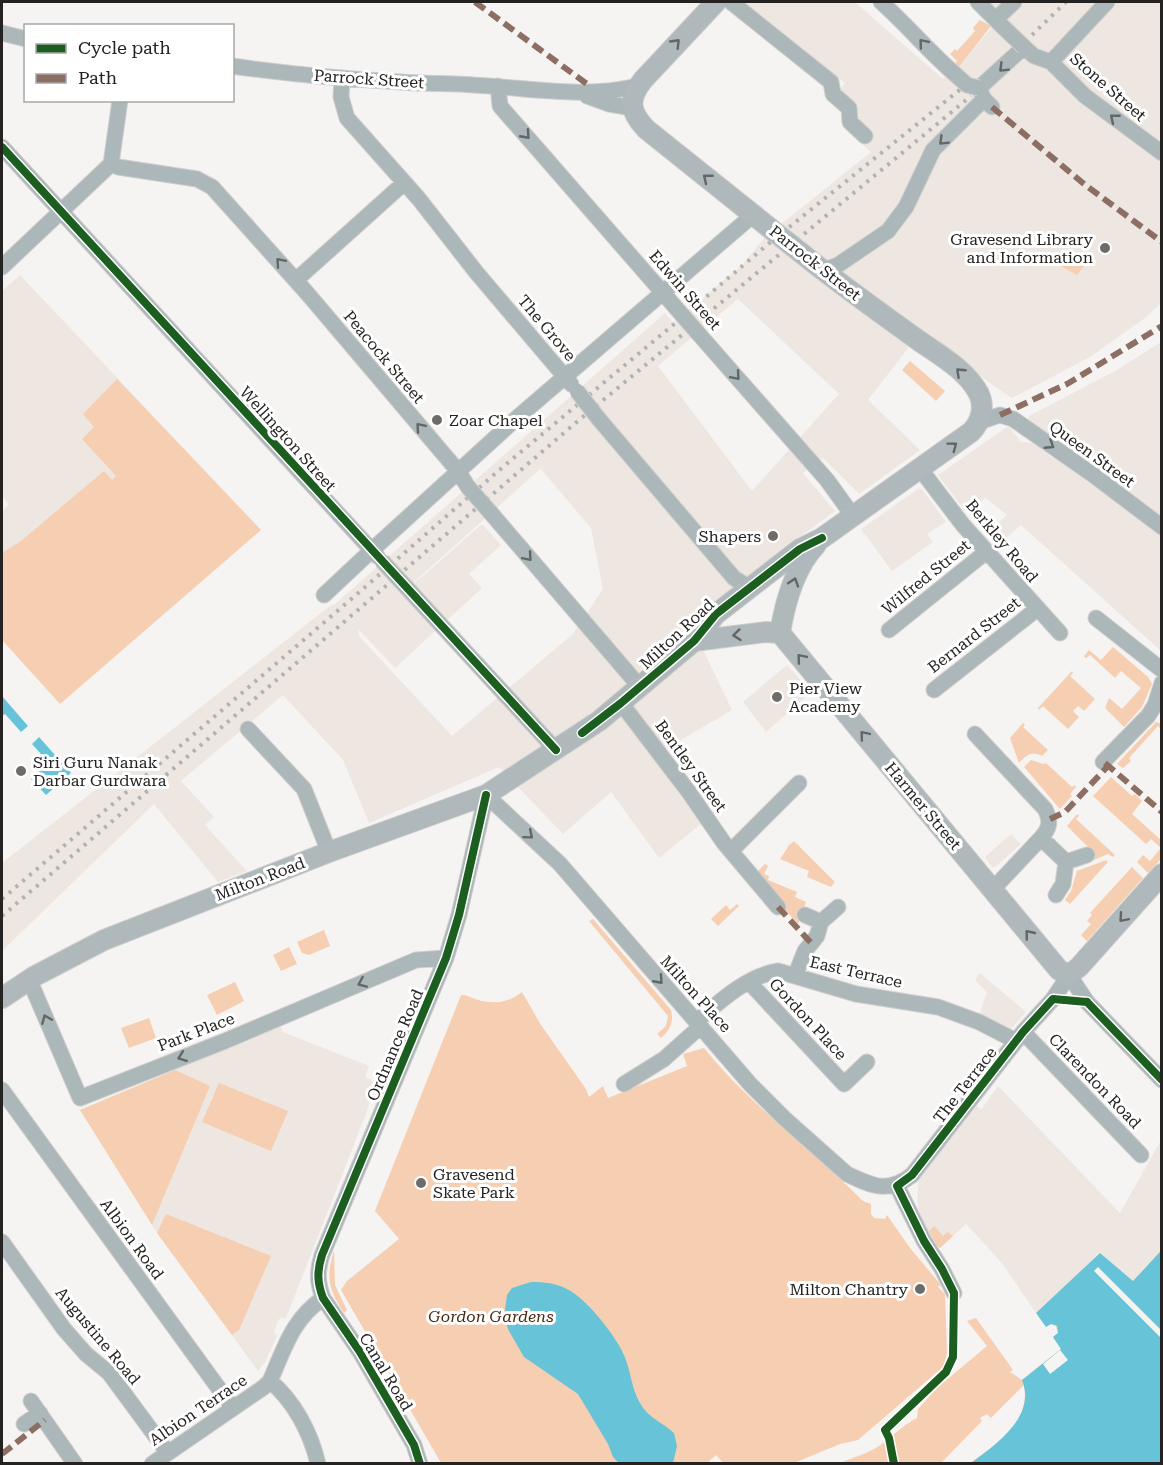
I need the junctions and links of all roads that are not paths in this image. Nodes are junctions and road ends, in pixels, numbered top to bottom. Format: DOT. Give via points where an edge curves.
graph roads {
  1 [pos="716,2"];
  2 [pos="731,2"];
  3 [pos="880,2"];
  4 [pos="978,2"];
  5 [pos="1014,2"];
  6 [pos="1107,2"];
  7 [pos="999,22"];
  8 [pos="2,33"];
  9 [pos="24,38"];
  10 [pos="1024,47"];
  11 [pos="1051,62"];
  12 [pos="234,66"];
  13 [pos="342,78"];
  14 [pos="498,86"];
  15 [pos="638,86"];
  16 [pos="578,94"];
  17 [pos="985,98"];
  18 [pos="120,102"];
  19 [pos="633,108"];
  20 [pos="865,136"];
  21 [pos="2,147"];
  22 [pos="1161,153"];
  23 [pos="111,164"];
  24 [pos="404,183"];
  25 [pos="60,210"];
  26 [pos="753,215"];
  27 [pos="2,267"];
  28 [pos="824,270"];
  29 [pos="296,280"];
  30 [pos="662,293"];
  31 [pos="565,376"];
  32 [pos="979,422"];
  33 [pos="921,470"];
  34 [pos="458,471"];
  35 [pos="853,516"];
  36 [pos="1161,527"];
  37 [pos="822,538"];
  38 [pos="986,552"];
  39 [pos="377,556"];
  40 [pos="742,583"];
  41 [pos="324,595"];
  42 [pos="1036,609"];
  43 [pos="1096,618"];
  44 [pos="889,630"];
  45 [pos="780,633"];
  46 [pos="1060,633"];
  47 [pos="694,641"];
  48 [pos="1161,670"];
  49 [pos="1161,683"];
  50 [pos="640,687"];
  51 [pos="934,690"];
  52 [pos="621,703"];
  53 [pos="248,729"];
  54 [pos="975,734"];
  55 [pos="556,750"];
  56 [pos="1103,762"];
  57 [pos="799,783"];
  58 [pos="486,795"];
  59 [pos="1041,838"];
  60 [pos="731,851"];
  61 [pos="329,852"];
  62 [pos="1087,855"];
  63 [pos="1066,862"];
  64 [pos="1161,874"];
  65 [pos="993,889"];
  66 [pos="1056,895"];
  67 [pos="778,907"];
  68 [pos="838,907"];
  69 [pos="805,915"];
  70 [pos="821,922"];
  71 [pos="446,958"];
  72 [pos="1069,975"];
  73 [pos="795,976"];
  74 [pos="29,979"];
  75 [pos="749,982"];
  76 [pos="2,998"];
  77 [pos="1053,999"];
  78 [pos="1087,1002"];
  79 [pos="699,1024"];
  80 [pos="1020,1037"];
  81 [pos="867,1062"];
  82 [pos="1161,1080"];
  83 [pos="624,1084"];
  84 [pos="2,1090"];
  85 [pos="1141,1155"];
  86 [pos="897,1186"];
  87 [pos="2,1242"];
  88 [pos="954,1293"];
  89 [pos="323,1298"];
  90 [pos="270,1381"];
  91 [pos="233,1408"];
  92 [pos="24,1424"];
  93 [pos="168,1453"];
  94 [pos="75,1464"];
  95 [pos="152,1464"];
  96 [pos="318,1464"];
  97 [pos="420,1464"];
  15 -- 1 [label="main road, one-way"];
  2 -- 20 [label="street" via="831,82 833,94 849,108 850,123"];
  17 -- 3 [label="street, one-way, bridge"];
  4 -- 7 [label="street, Stone Street"];
  5 -- 7 [label="street"];
  6 -- 11 [label="street"];
  7 -- 10 [label="street, Stone Street, bridge"];
  8 -- 9 [label="street"];
  10 -- 11 [label="street, Stone Street" via="1034,56"];
  10 -- 17 [label="street, one-way"];
  22 -- 11 [label="street, Stone Street, one-way" via="1089,99"];
  12 -- 13 [label="street, Parrock Street"];
  13 -- 14 [label="street, Parrock Street"];
  13 -- 24 [label="street, The Grove" via="346,116"];
  14 -- 16 [label="street, Parrock Street"];
  14 -- 30 [label="street, Edwin Street, one-way" via="500,106"];
  15 -- 16 [label="street, Parrock Street"];
  15 -- 19 [label="main road" via="633,94"];
  16 -- 19 [label="street, Parrock Street"];
  17 -- 28 [label="street, one-way" via="933,150 906,207 889,230 838,265"];
  18 -- 23 [label="street"];
  26 -- 19 [label="main road, Parrock Street, one-way" via="646,129"];
  21 -- 25 [label="street, Wellington Street"];
  23 -- 25 [label="street"];
  29 -- 23 [label="street, Peacock Street, one-way" via="206,182"];
  24 -- 29 [label="street"];
  24 -- 31 [label="street, The Grove"];
  25 -- 27 [label="street"];
  25 -- 39 [label="street, Wellington Street"];
  26 -- 28 [label="main road, Parrock Street, bridge"];
  26 -- 30 [label="street"];
  32 -- 28 [label="main road, Parrock Street, one-way" via="981,400 959,370"];
  34 -- 29 [label="street, Peacock Street, one-way"];
  30 -- 31 [label="street"];
  30 -- 35 [label="street, Edwin Street, one-way, bridge"];
  31 -- 34 [label="street"];
  31 -- 40 [label="street, The Grove, bridge"];
  33 -- 32 [label="main road, Milton Road, one-way" via="968,435"];
  32 -- 36 [label="street, Queen Street, one-way" via="1000,416 1015,420"];
  33 -- 35 [label="main road, Milton Road"];
  33 -- 38 [label="street, Berkley Road"];
  34 -- 39 [label="street"];
  34 -- 50 [label="street, Peacock Street, one-way, bridge"];
  35 -- 37 [label="main road, Milton Road"];
  37 -- 40 [label="main road, Milton Road"];
  45 -- 37 [label="main road, one-way" via="797,572"];
  38 -- 42 [label="street, Berkley Road"];
  38 -- 44 [label="street, Wilfred Street"];
  39 -- 41 [label="street"];
  39 -- 55 [label="street, Wellington Street, bridge"];
  40 -- 47 [label="main road, Milton Road"];
  42 -- 46 [label="street, Berkley Road"];
  42 -- 51 [label="street, Bernard Street"];
  43 -- 48 [label="street"];
  45 -- 47 [label="main road, one-way"];
  65 -- 45 [label="main road, Harmer Street, one-way"];
  47 -- 50 [label="main road, Milton Road"];
  49 -- 56 [label="street" via="1148,716"];
  50 -- 52 [label="main road, Milton Road"];
  52 -- 55 [label="main road, Milton Road"];
  52 -- 60 [label="street, Bentley Street"];
  53 -- 61 [label="street" via="304,789"];
  54 -- 59 [label="street" via="1045,809 1050,819"];
  55 -- 58 [label="main road, Milton Road"];
  57 -- 60 [label="street"];
  58 -- 61 [label="main road, Milton Road"];
  58 -- 71 [label="street, Ordnance Road"];
  58 -- 79 [label="street, Milton Place, one-way" via="560,864"];
  59 -- 63 [label="street"];
  59 -- 65 [label="street"];
  60 -- 67 [label="street, Bentley Street"];
  61 -- 74 [label="main road, Milton Road" via="104,940"];
  62 -- 63 [label="street"];
  63 -- 66 [label="street" via="1063,884"];
  64 -- 72 [label="main road, The Terrace, one-way"];
  72 -- 65 [label="main road, Harmer Street, one-way" via="1059,970"];
  68 -- 70 [label="street"];
  69 -- 70 [label="street"];
  70 -- 73 [label="street"];
  71 -- 74 [label="street, Park Place, one-way" via="416,960 80,1098"];
  71 -- 89 [label="street, Ordnance Road" via="322,1255 317,1279"];
  72 -- 77 [label="street, The Terrace"];
  72 -- 78 [label="street"];
  73 -- 75 [label="street, East Terrace" via="769,972"];
  73 -- 80 [label="street, East Terrace" via="856,994 938,1007"];
  74 -- 76 [label="main road, Milton Road"];
  75 -- 79 [label="street, East Terrace"];
  75 -- 81 [label="street, Gordon Place" via="844,1084"];
  77 -- 78 [label="street"];
  77 -- 80 [label="street, The Terrace"];
  78 -- 82 [label="street"];
  79 -- 83 [label="street, East Terrace" via="664,1059"];
  79 -- 86 [label="street, Milton Place" via="750,1084 847,1174 883,1187"];
  80 -- 85 [label="street, Clarendon Road"];
  80 -- 86 [label="street, The Terrace" via="912,1175"];
  84 -- 91 [label="street, Albion Road"];
  86 -- 88 [label="street"];
  87 -- 93 [label="street, Augustine Road" via="64,1329 109,1373"];
  89 -- 90 [label="street, Albion Terrace" via="297,1322"];
  89 -- 97 [label="street, Canal Road" via="360,1352 414,1445"];
  90 -- 91 [label="street, Albion Terrace"];
  90 -- 96 [label="street" via="302,1421"];
  91 -- 93 [label="street, Albion Terrace"];
  92 -- 94 [label="street" via="35,1407"];
  93 -- 95 [label="street, Albion Terrace"];
}
